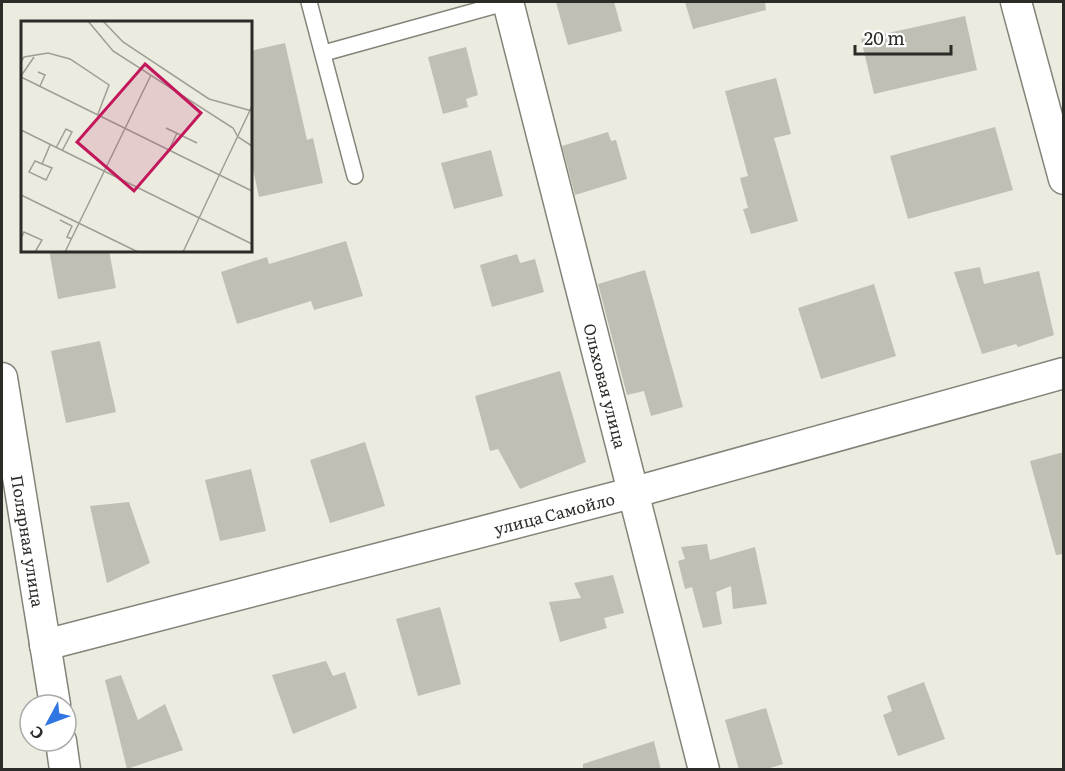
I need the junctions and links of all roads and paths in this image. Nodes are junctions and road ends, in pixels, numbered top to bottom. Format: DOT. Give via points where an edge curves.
graph roads {
  1 [pos="309,2"];
  2 [pos="508,2"];
  3 [pos="1016,2"];
  4 [pos="324,53"];
  5 [pos="355,176"];
  6 [pos="1064,179"];
  7 [pos="1064,373"];
  8 [pos="2,378"];
  9 [pos="635,492"];
  10 [pos="45,645"];
  11 [pos="53,693"];
  12 [pos="63,753"];
  13 [pos="65,770"];
  14 [pos="704,770"];
  1 -- 4 [label="lane"];
  2 -- 4 [label="lane"];
  2 -- 9 [label="street, Ольховая улица"];
  3 -- 6 [label="street"];
  4 -- 5 [label="lane"];
  7 -- 9 [label="street, улица Самойло"];
  8 -- 10 [label="street, Полярная улица"];
  9 -- 10 [label="street, улица Самойло"];
  9 -- 14 [label="street, Ольховая улица"];
  10 -- 11 [label="street, Полярная улица"];
  12 -- 13 [label="street"];
}
